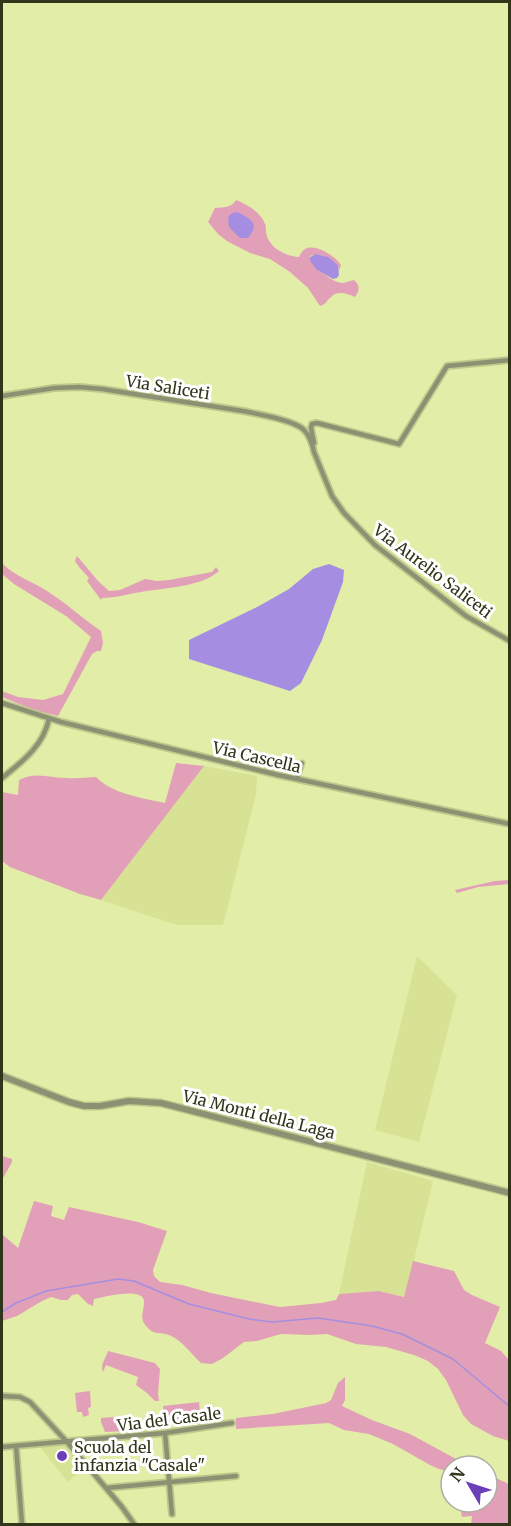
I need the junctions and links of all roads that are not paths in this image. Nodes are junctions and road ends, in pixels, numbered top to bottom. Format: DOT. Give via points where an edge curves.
graph roads {
  1 [pos="510,360"];
  2 [pos="2,396"];
  3 [pos="314,452"];
  4 [pos="510,641"];
  5 [pos="2,703"];
  6 [pos="49,719"];
  7 [pos="302,763"];
  8 [pos="2,778"];
  9 [pos="297,779"];
  10 [pos="510,824"];
  11 [pos="2,1076"];
  12 [pos="510,1193"];
  13 [pos="2,1396"];
  14 [pos="232,1423"];
  15 [pos="165,1433"];
  16 [pos="67,1442"];
  17 [pos="16,1446"];
  18 [pos="2,1447"];
  19 [pos="236,1476"];
  20 [pos="170,1482"];
  21 [pos="106,1488"];
  22 [pos="172,1514"];
  23 [pos="22,1524"];
  24 [pos="134,1524"];
  1 -- 3 [label="street" via="447,366 399,444 317,423 311,428"];
  2 -- 3 [label="street, Via Saliceti" via="79,387 243,411 298,426 314,446"];
  3 -- 4 [label="street, Via Aurelio Saliceti" via="332,496 370,541 466,616"];
  5 -- 6 [label="street, Via Cascella"];
  6 -- 8 [label="street" via="37,746"];
  6 -- 9 [label="street, Via Cascella"];
  7 -- 9 [label="street"];
  9 -- 10 [label="street, Via Cascella"];
  11 -- 12 [label="street, Via Monti della Laga" via="81,1105 161,1103"];
  13 -- 16 [label="street" via="28,1401"];
  14 -- 15 [label="street, Via del Casale"];
  15 -- 16 [label="street, Via del Casale"];
  15 -- 20 [label="street"];
  16 -- 17 [label="street, Via del Casale"];
  16 -- 21 [label="street"];
  17 -- 18 [label="street, Via del Casale"];
  17 -- 23 [label="street"];
  19 -- 20 [label="street"];
  20 -- 21 [label="street"];
  20 -- 22 [label="street"];
  21 -- 24 [label="street"];
}
